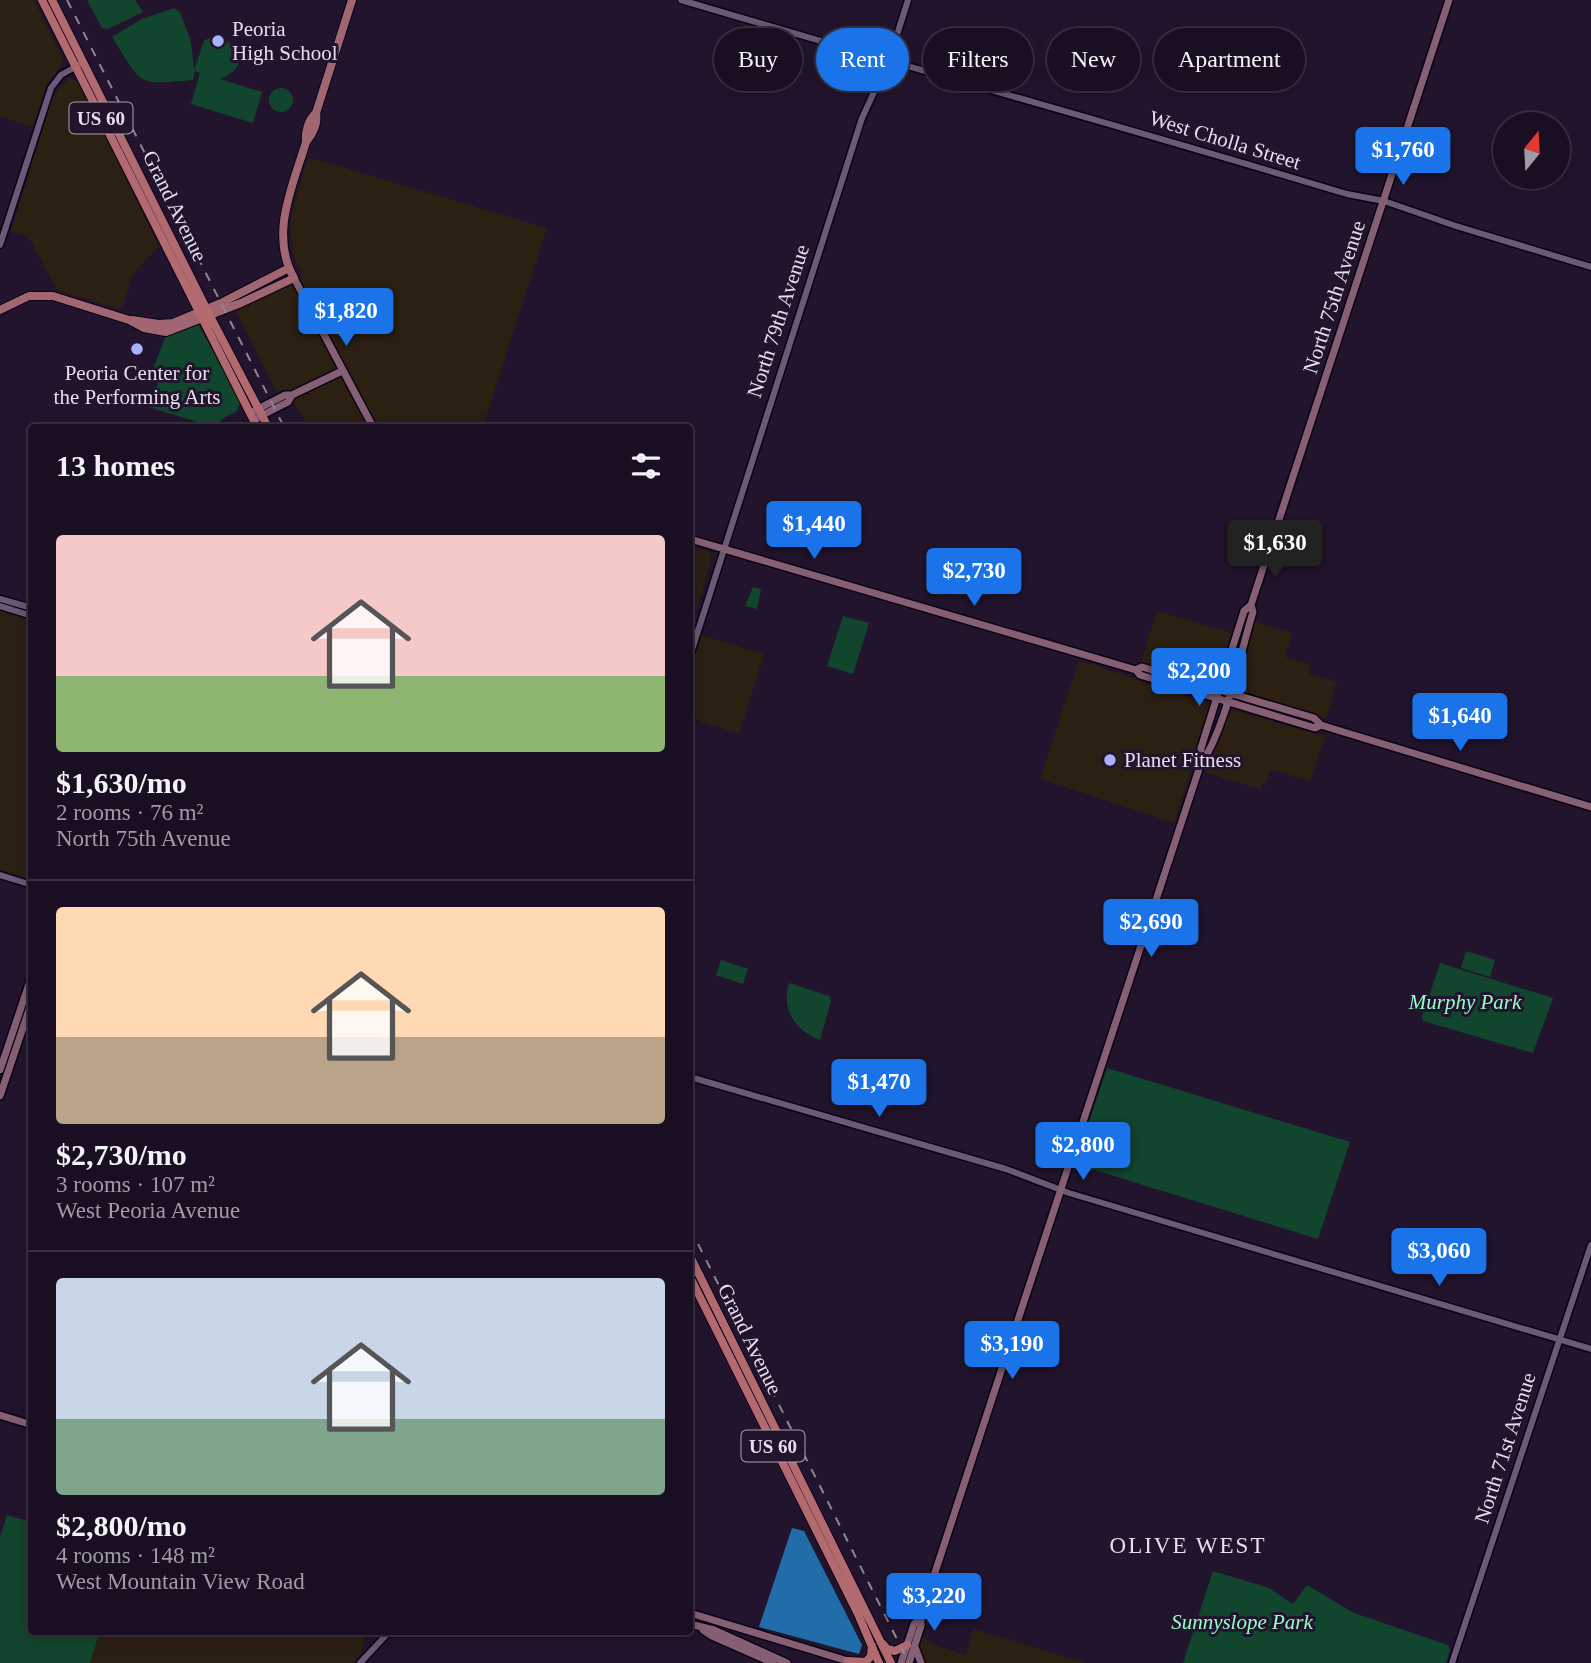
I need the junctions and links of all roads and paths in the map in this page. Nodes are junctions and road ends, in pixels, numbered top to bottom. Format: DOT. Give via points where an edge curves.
graph roads {
  1 [pos="42,0"];
  2 [pos="52,0"];
  3 [pos="352,0"];
  4 [pos="681,0"];
  5 [pos="908,0"];
  6 [pos="1449,0"];
  7 [pos="899,28"];
  8 [pos="816,39"];
  9 [pos="80,64"];
  10 [pos="909,66"];
  11 [pos="875,91"];
  12 [pos="149,191"];
  13 [pos="140,196"];
  14 [pos="1384,201"];
  15 [pos="0,245"];
  16 [pos="1591,267"];
  17 [pos="291,273"];
  18 [pos="0,310"];
  19 [pos="204,314"];
  20 [pos="342,371"];
  21 [pos="261,412"];
  22 [pos="253,420"];
  23 [pos="267,424"];
  24 [pos="371,424"];
  25 [pos="693,540"];
  26 [pos="723,549"];
  27 [pos="0,599"];
  28 [pos="0,606"];
  29 [pos="1251,606"];
  30 [pos="28,607"];
  31 [pos="1244,611"];
  32 [pos="28,615"];
  33 [pos="1248,629"];
  34 [pos="693,646"];
  35 [pos="1136,670"];
  36 [pos="1220,689"];
  37 [pos="1230,692"];
  38 [pos="1217,699"];
  39 [pos="1226,702"];
  40 [pos="1298,713"];
  41 [pos="1295,723"];
  42 [pos="1321,725"];
  43 [pos="1200,766"];
  44 [pos="1591,807"];
  45 [pos="0,875"];
  46 [pos="28,884"];
  47 [pos="28,987"];
  48 [pos="28,1013"];
  49 [pos="0,1070"];
  50 [pos="693,1078"];
  51 [pos="0,1096"];
  52 [pos="1060,1189"];
  53 [pos="1591,1245"];
  54 [pos="693,1263"];
  55 [pos="693,1282"];
  56 [pos="1559,1339"];
  57 [pos="727,1343"];
  58 [pos="1591,1349"];
  59 [pos="0,1415"];
  60 [pos="28,1424"];
  61 [pos="693,1614"];
  62 [pos="693,1625"];
  63 [pos="699,1628"];
  64 [pos="386,1635"];
  65 [pos="872,1643"];
  66 [pos="882,1643"];
  67 [pos="911,1645"];
  68 [pos="850,1662"];
  69 [pos="360,1663"];
  70 [pos="773,1663"];
  71 [pos="787,1663"];
  72 [pos="860,1663"];
  73 [pos="879,1663"];
  74 [pos="891,1663"];
  75 [pos="901,1663"];
  76 [pos="909,1663"];
  77 [pos="921,1663"];
  78 [pos="1452,1663"];
  1 -- 9 [label="highway, Grand Avenue / US 60"];
  2 -- 9 [label="highway, Grand Avenue / US 60"];
  3 -- 17 [label="main road" via="308,126 282,225"];
  4 -- 8 [label="street, West Cholla Street"];
  5 -- 7 [label="street, North 79th Avenue"];
  6 -- 14 [label="main road, North 75th Avenue"];
  9 -- 12 [label="highway, Grand Avenue / US 60"];
  9 -- 13 [label="highway, Grand Avenue / US 60"];
  9 -- 15 [label="street" via="58,78 49,92"];
  10 -- 14 [label="street, West Cholla Street"];
  11 -- 26 [label="street, North 79th Avenue"];
  12 -- 13 [label="highway"];
  12 -- 19 [label="highway, Grand Avenue / US 60"];
  13 -- 19 [label="highway, Grand Avenue / US 60"];
  14 -- 16 [label="street, West Cholla Street"];
  14 -- 29 [label="main road, North 75th Avenue"];
  17 -- 19 [label="main road"];
  17 -- 20 [label="main road"];
  18 -- 19 [label="main road" via="29,296 47,295 129,320 166,324"];
  19 -- 21 [label="highway, Grand Avenue / US 60"];
  19 -- 22 [label="highway, Grand Avenue / US 60"];
  20 -- 21 [label="main road"];
  20 -- 24 [label="main road"];
  21 -- 22 [label="main road"];
  21 -- 23 [label="highway, Grand Avenue / US 60"];
  25 -- 26 [label="main road"];
  26 -- 34 [label="street, North 79th Avenue"];
  26 -- 35 [label="main road"];
  27 -- 30 [label="street"];
  28 -- 32 [label="street"];
  29 -- 31 [label="main road"];
  29 -- 33 [label="main road, North 75th Avenue"];
  31 -- 33 [label="main road"];
  31 -- 36 [label="main road, North 75th Avenue"];
  33 -- 37 [label="main road, North 75th Avenue"];
  35 -- 36 [label="main road" via="1142,667"];
  35 -- 38 [label="main road"];
  36 -- 37 [label="main road"];
  36 -- 38 [label="main road, North 75th Avenue"];
  37 -- 39 [label="main road, North 75th Avenue"];
  37 -- 40 [label="main road"];
  38 -- 39 [label="main road"];
  38 -- 43 [label="main road, North 75th Avenue"];
  39 -- 41 [label="main road"];
  39 -- 43 [label="main road, North 75th Avenue" via="1210,751"];
  40 -- 41 [label="main road"];
  40 -- 42 [label="main road"];
  41 -- 42 [label="main road"];
  42 -- 44 [label="main road"];
  43 -- 52 [label="main road, North 75th Avenue"];
  45 -- 46 [label="street"];
  47 -- 49 [label="main road"];
  48 -- 51 [label="main road"];
  50 -- 52 [label="street"];
  52 -- 56 [label="street"];
  52 -- 67 [label="main road, North 75th Avenue" via="921,1615 914,1624"];
  53 -- 56 [label="street, North 71st Avenue"];
  54 -- 57 [label="highway, Grand Avenue / US 60"];
  55 -- 57 [label="highway, Grand Avenue / US 60"];
  56 -- 58 [label="street"];
  56 -- 78 [label="street, North 71st Avenue"];
  57 -- 65 [label="highway, Grand Avenue / US 60"];
  57 -- 66 [label="highway, Grand Avenue / US 60"];
  59 -- 60 [label="main road"];
  61 -- 68 [label="main road"];
  62 -- 63 [label="main road"];
  63 -- 70 [label="main road"];
  63 -- 71 [label="main road" via="714,1630"];
  64 -- 69 [label="street"];
  65 -- 72 [label="highway" via="869,1659"];
  65 -- 73 [label="highway, Grand Avenue / US 60"];
  66 -- 67 [label="highway" via="895,1651"];
  66 -- 74 [label="highway, Grand Avenue / US 60"];
  67 -- 75 [label="main road, North 75th Avenue"];
  67 -- 76 [label="main road, North 75th Avenue"];
  67 -- 77 [label="main road"];
  68 -- 72 [label="highway"];
}
